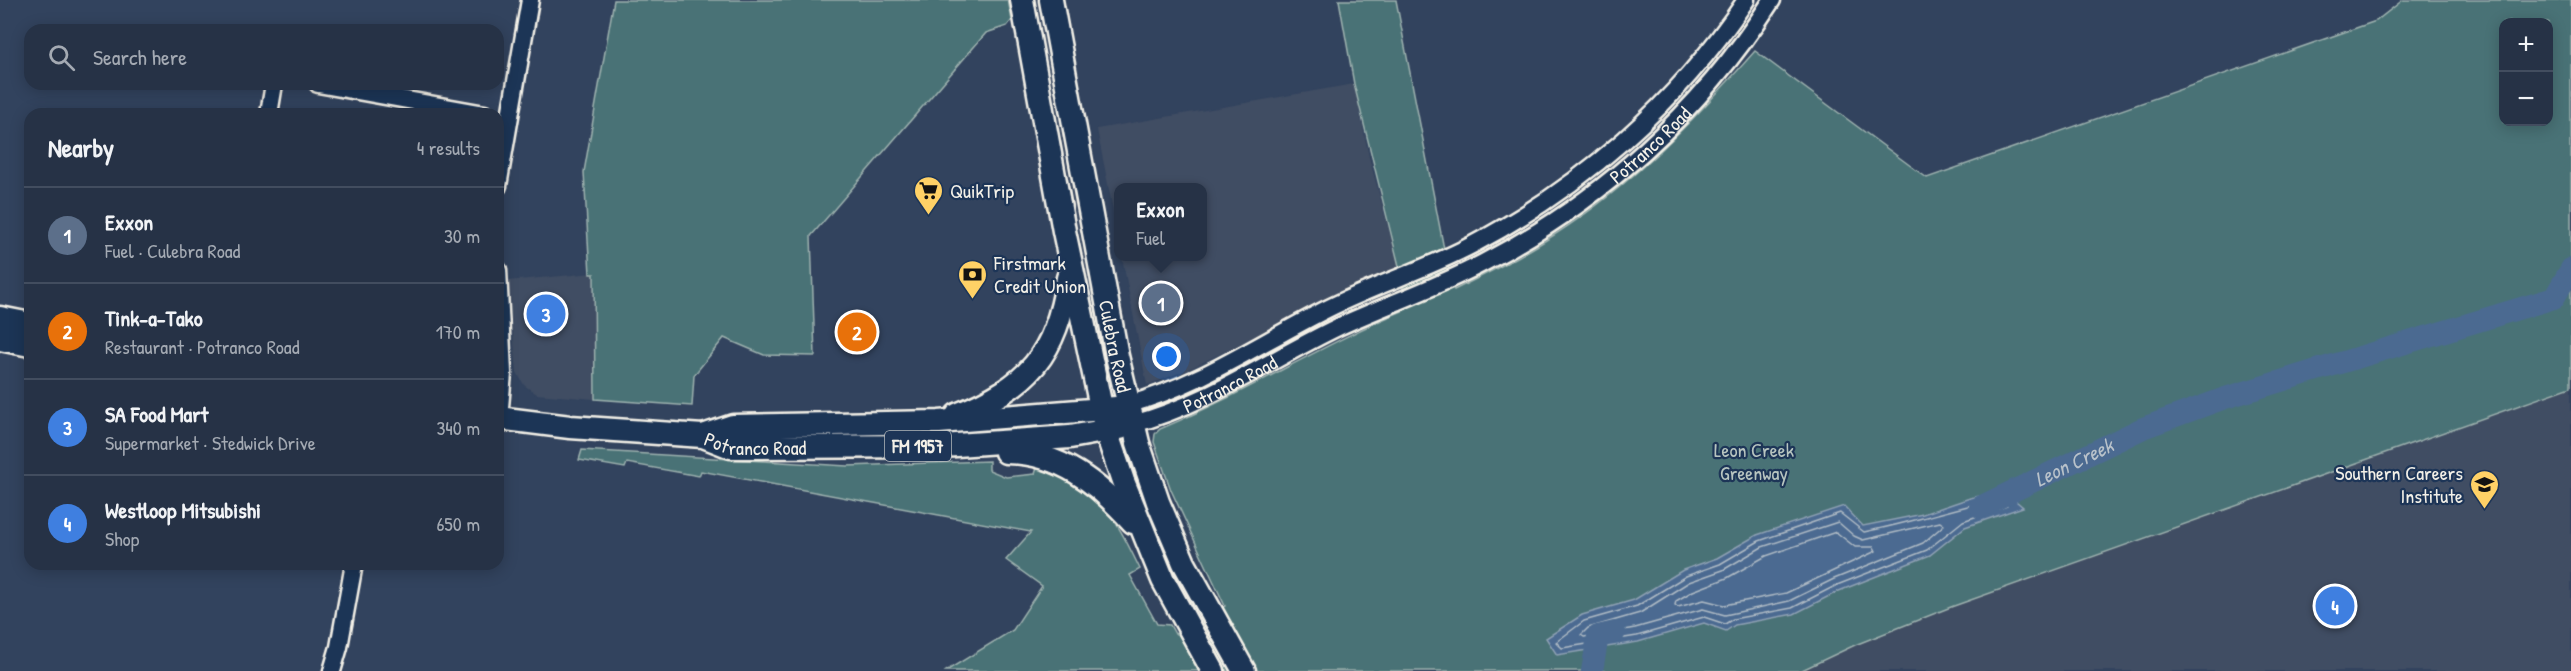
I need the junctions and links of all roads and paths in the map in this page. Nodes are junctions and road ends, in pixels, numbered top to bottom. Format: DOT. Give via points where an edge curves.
graph roads {
  1 [pos="530,0"];
  2 [pos="1022,0"];
  3 [pos="1051,0"];
  4 [pos="1746,0"];
  5 [pos="1772,0"];
  6 [pos="273,90"];
  7 [pos="351,90"];
  8 [pos="1663,103"];
  9 [pos="270,108"];
  10 [pos="452,108"];
  11 [pos="504,117"];
  12 [pos="1678,119"];
  13 [pos="1471,246"];
  14 [pos="1071,261"];
  15 [pos="1482,264"];
  16 [pos="0,318"];
  17 [pos="24,323"];
  18 [pos="0,339"];
  19 [pos="24,344"];
  20 [pos="1130,415"];
  21 [pos="504,419"];
  22 [pos="1104,421"];
  23 [pos="939,422"];
  24 [pos="703,436"];
  25 [pos="942,446"];
  26 [pos="1142,532"];
  27 [pos="353,570"];
  28 [pos="332,671"];
  29 [pos="1213,671"];
  30 [pos="1244,671"];
  1 -- 11 [label="street"];
  2 -- 14 [label="main road, Culebra Road"];
  3 -- 20 [label="main road, Culebra Road"];
  4 -- 8 [label="street, Potranco Road" via="1709,52"];
  5 -- 12 [label="street, Potranco Road" via="1728,62"];
  6 -- 9 [label="street"];
  7 -- 10 [label="street"];
  8 -- 12 [label="street"];
  8 -- 13 [label="street, Potranco Road" via="1580,177 1529,213"];
  12 -- 15 [label="street, Potranco Road" via="1594,193"];
  13 -- 15 [label="street"];
  13 -- 20 [label="street, Potranco Road" via="1327,309"];
  14 -- 22 [label="main road, Culebra Road"];
  14 -- 23 [label="main road" via="1058,324 1035,366 1002,394"];
  15 -- 20 [label="street, Potranco Road" via="1338,327 1215,394"];
  16 -- 17 [label="main road"];
  18 -- 19 [label="main road"];
  20 -- 22 [label="main road, Potranco Road / FM 1957"];
  20 -- 30 [label="main road, Culebra Road" via="1166,522"];
  21 -- 24 [label="main road, FM 1957"];
  22 -- 23 [label="main road, Potranco Road / FM 1957"];
  22 -- 25 [label="main road, Potranco Road / FM 1957" via="1070,437"];
  22 -- 26 [label="main road, Culebra Road"];
  23 -- 24 [label="main road, Potranco Road / FM 1957" via="733,426"];
  24 -- 25 [label="main road, Potranco Road / FM 1957" via="731,447"];
  25 -- 26 [label="main road" via="970,453 1040,456 1067,466 1108,495"];
  26 -- 29 [label="main road, Culebra Road"];
  27 -- 28 [label="street"];
}
